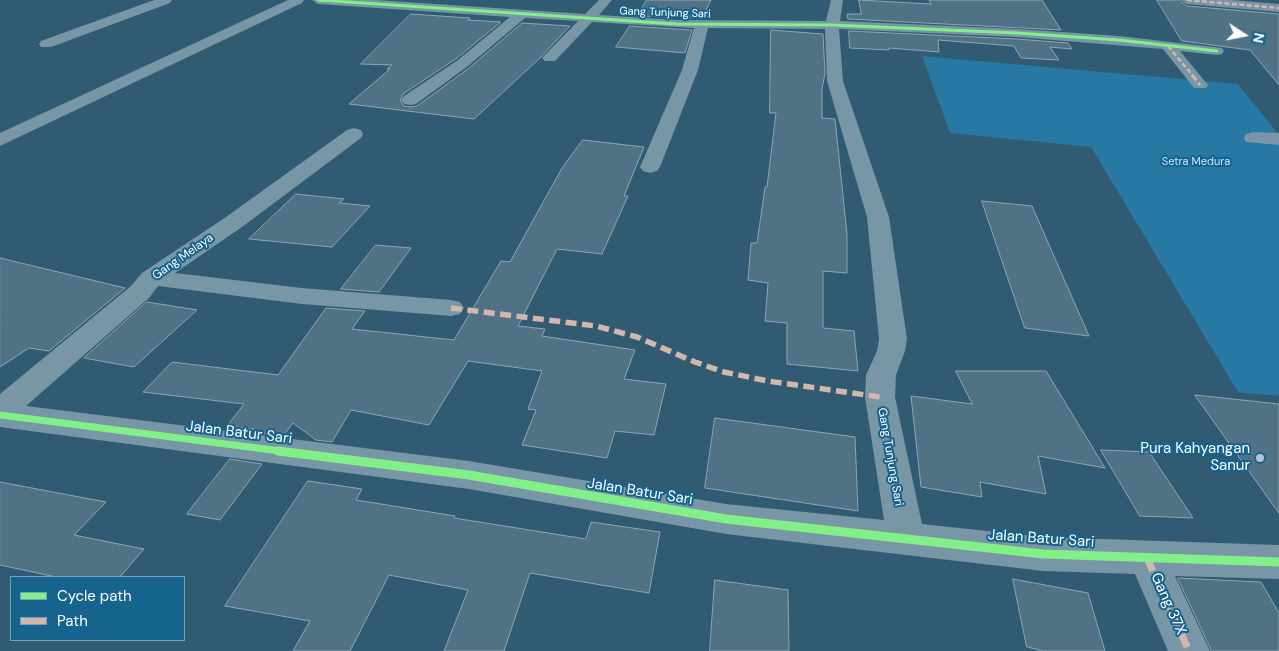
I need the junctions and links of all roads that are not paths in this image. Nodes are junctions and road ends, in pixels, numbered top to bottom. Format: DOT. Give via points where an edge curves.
graph roads {
  1 [pos="166,0"];
  2 [pos="298,0"];
  3 [pos="318,0"];
  4 [pos="482,0"];
  5 [pos="606,0"];
  6 [pos="838,0"];
  7 [pos="1188,0"];
  8 [pos="357,1"];
  9 [pos="410,3"];
  10 [pos="1279,8"];
  11 [pos="468,10"];
  12 [pos="522,14"];
  13 [pos="589,19"];
  14 [pos="702,25"];
  15 [pos="832,25"];
  16 [pos="46,44"];
  17 [pos="1168,46"];
  18 [pos="1217,51"];
  19 [pos="550,58"];
  20 [pos="1200,85"];
  21 [pos="410,100"];
  22 [pos="354,134"];
  23 [pos="1254,138"];
  24 [pos="0,140"];
  25 [pos="1279,140"];
  26 [pos="650,167"];
  27 [pos="151,278"];
  28 [pos="451,308"];
  29 [pos="0,411"];
  30 [pos="0,415"];
  31 [pos="906,539"];
  32 [pos="1147,558"];
  33 [pos="1279,562"];
  34 [pos="1189,651"];
  1 -- 16 [label="street"];
  2 -- 24 [label="street"];
  3 -- 8 [label="street, Gang Tunjung Sari"];
  4 -- 11 [label="street"];
  5 -- 13 [label="street"];
  6 -- 15 [label="street, Gang Tunjung Sari"];
  7 -- 10 [label="street"];
  8 -- 9 [label="street, Gang Tunjung Sari"];
  9 -- 11 [label="street, Gang Tunjung Sari"];
  11 -- 12 [label="street, Gang Tunjung Sari"];
  12 -- 13 [label="street, Gang Tunjung Sari"];
  12 -- 21 [label="street" via="463,63"];
  13 -- 14 [label="street, Gang Tunjung Sari"];
  13 -- 19 [label="street"];
  14 -- 15 [label="street, Gang Tunjung Sari"];
  14 -- 26 [label="street" via="690,70"];
  15 -- 17 [label="street" via="1017,33"];
  15 -- 31 [label="street, Gang Tunjung Sari" via="836,81 878,217 893,340 882,375 880,403"];
  17 -- 18 [label="street"];
  17 -- 20 [label="street"];
  22 -- 27 [label="street, Gang Melaya"];
  23 -- 25 [label="street"];
  27 -- 28 [label="street" via="302,296"];
  27 -- 29 [label="street, Gang Melaya" via="140,292"];
  30 -- 31 [label="street, Jalan Batur Sari" via="469,475 726,519"];
  31 -- 32 [label="street, Jalan Batur Sari" via="1043,554"];
  32 -- 33 [label="street, Jalan Batur Sari"];
  32 -- 34 [label="street, Gang 37X"];
}
